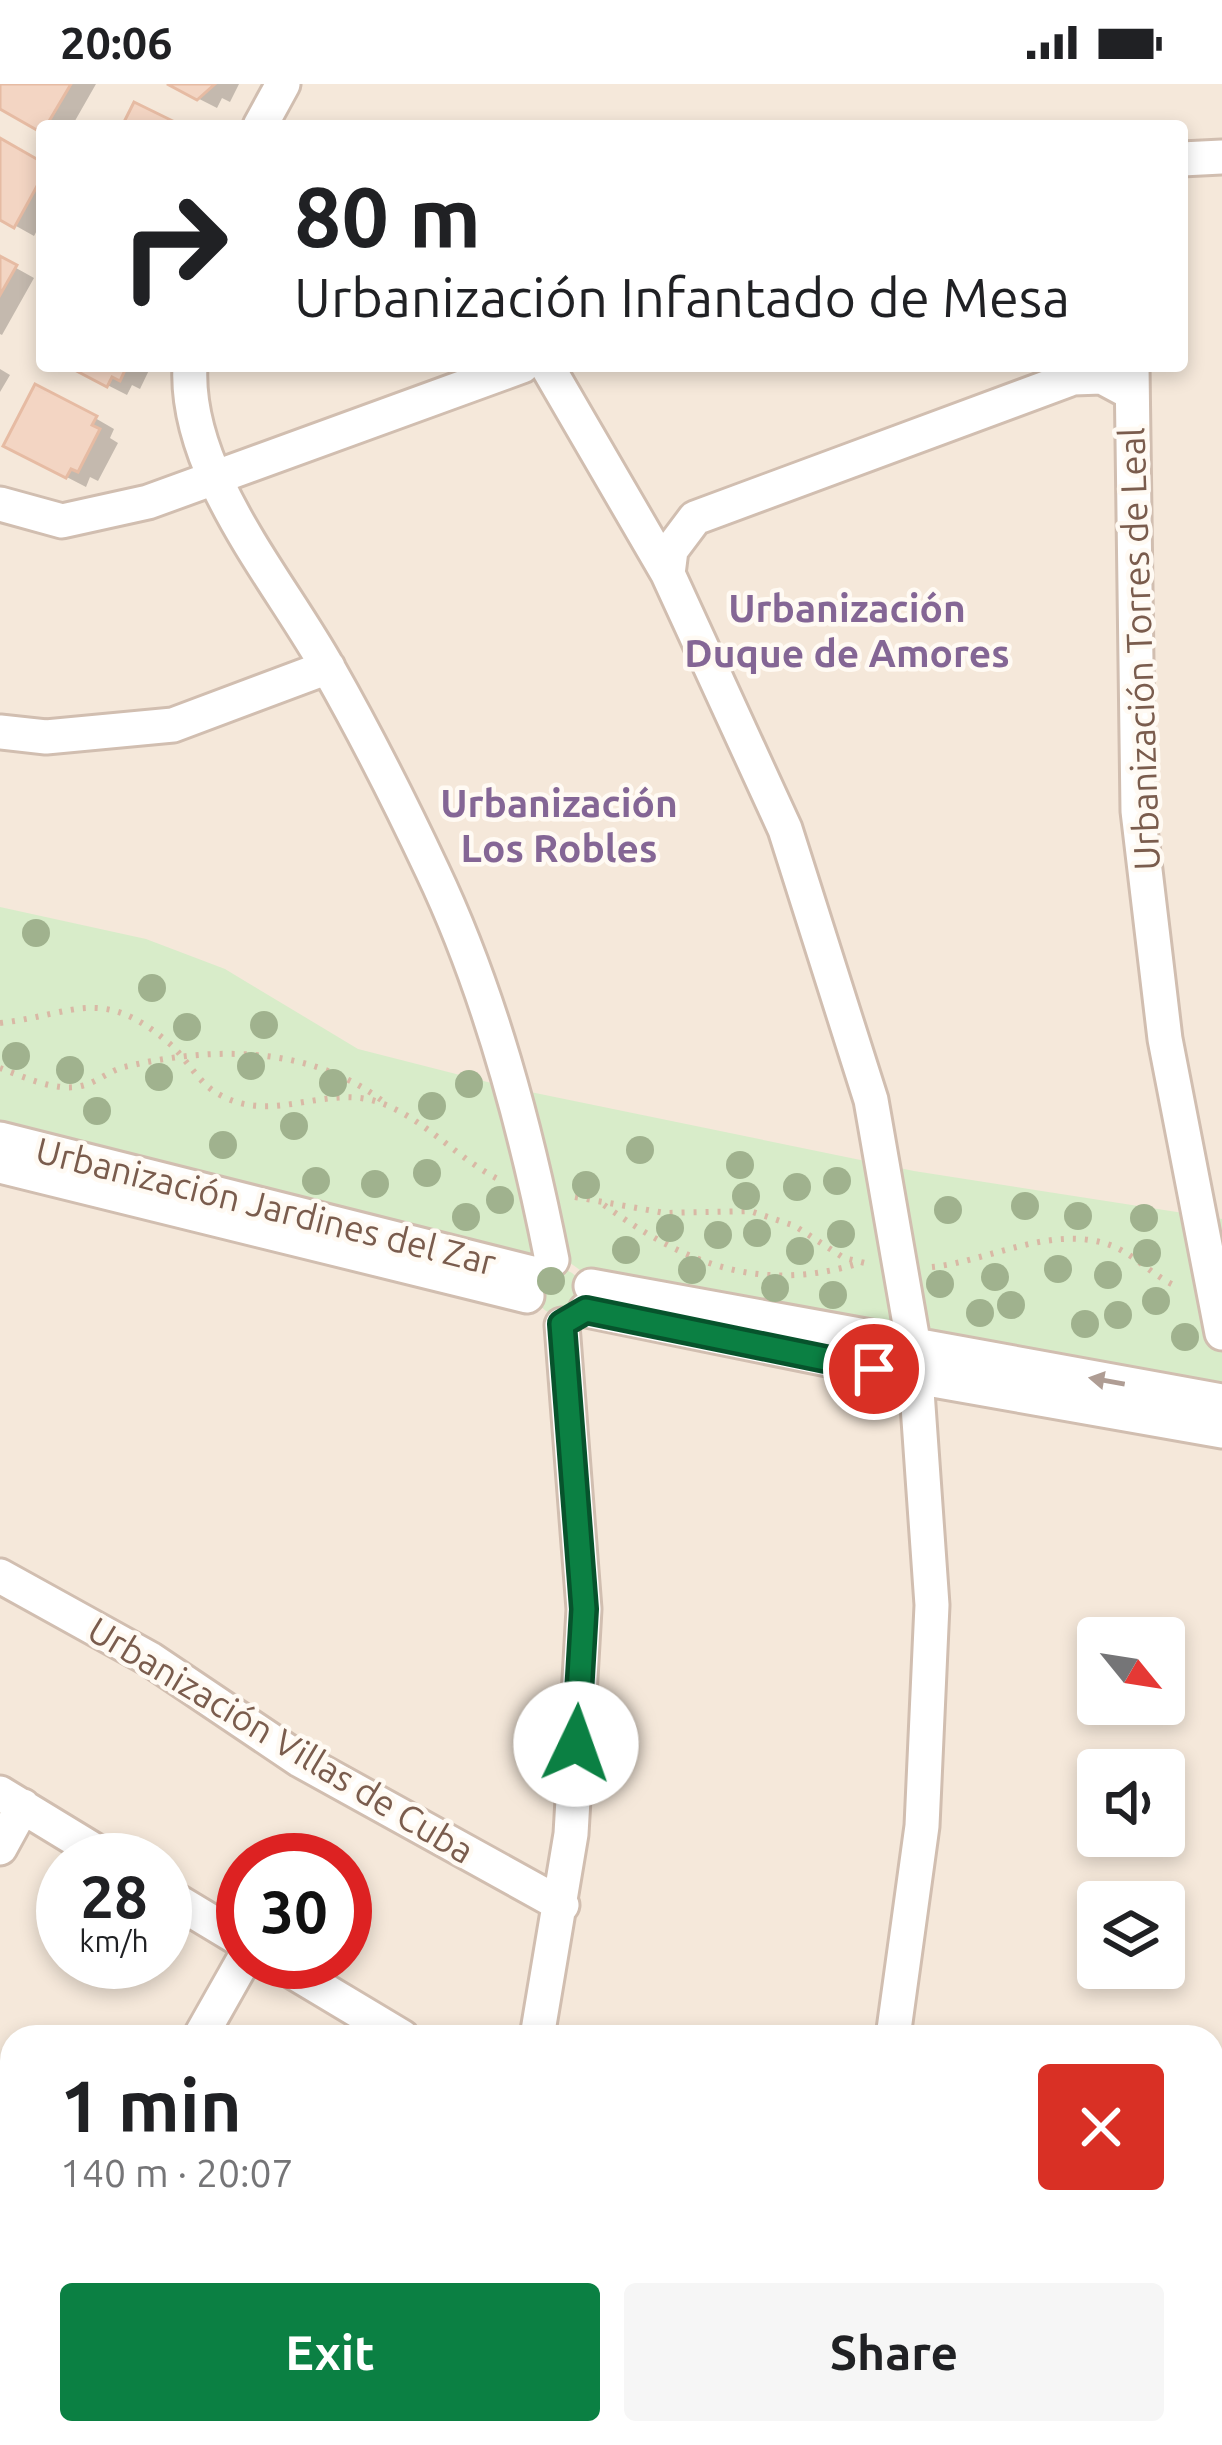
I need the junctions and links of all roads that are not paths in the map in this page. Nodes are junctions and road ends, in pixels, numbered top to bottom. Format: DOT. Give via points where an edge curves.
graph roads {
  1 [pos="283,84"];
  2 [pos="263,120"];
  3 [pos="1222,157"];
  4 [pos="1188,159"];
  5 [pos="191,372"];
  6 [pos="505,372"];
  7 [pos="550,372"];
  8 [pos="1131,379"];
  9 [pos="215,474"];
  10 [pos="0,504"];
  11 [pos="668,574"];
  12 [pos="328,667"];
  13 [pos="0,732"];
  14 [pos="0,1139"];
  15 [pos="0,1166"];
  16 [pos="537,1276"];
  17 [pos="580,1307"];
  18 [pos="1219,1318"];
  19 [pos="915,1362"];
  20 [pos="1222,1401"];
  21 [pos="1222,1431"];
  22 [pos="0,1576"];
  23 [pos="11,1800"];
  24 [pos="65,1833"];
  25 [pos="0,1848"];
  26 [pos="562,1905"];
  27 [pos="227,1989"];
  28 [pos="323,1989"];
  29 [pos="207,2025"];
  30 [pos="382,2025"];
  31 [pos="539,2025"];
  32 [pos="895,2025"];
  1 -- 2 [label="street"];
  3 -- 4 [label="street"];
  5 -- 9 [label="street"];
  6 -- 9 [label="street"];
  7 -- 11 [label="street"];
  8 -- 11 [label="street" via="1072,378 695,518 670,550"];
  8 -- 18 [label="street, Urbanización Torres de Leal" via="1138,811 1165,1039"];
  9 -- 10 [label="street" via="148,502 62,521"];
  9 -- 12 [label="street"];
  11 -- 19 [label="street" via="785,829 872,1100"];
  12 -- 13 [label="street" via="173,725 46,737"];
  12 -- 16 [label="street" via="434,873 497,1040 538,1190"];
  14 -- 16 [label="street, Urbanización Jardines del Zar"];
  15 -- 16 [label="street, Urbanización Jardines del Zar"];
  16 -- 17 [label="street" via="538,1318"];
  16 -- 17 [label="street" via="578,1264"];
  17 -- 19 [label="street"];
  17 -- 26 [label="street" via="584,1609"];
  20 -- 19 [label="street, one-way"];
  19 -- 21 [label="street"];
  19 -- 32 [label="street" via="932,1605 922,1826"];
  22 -- 26 [label="street, Urbanización Villas de Cuba" via="149,1659 300,1760"];
  23 -- 24 [label="street"];
  23 -- 25 [label="street"];
  26 -- 31 [label="street"];
  27 -- 29 [label="street"];
  28 -- 30 [label="street"];
}
